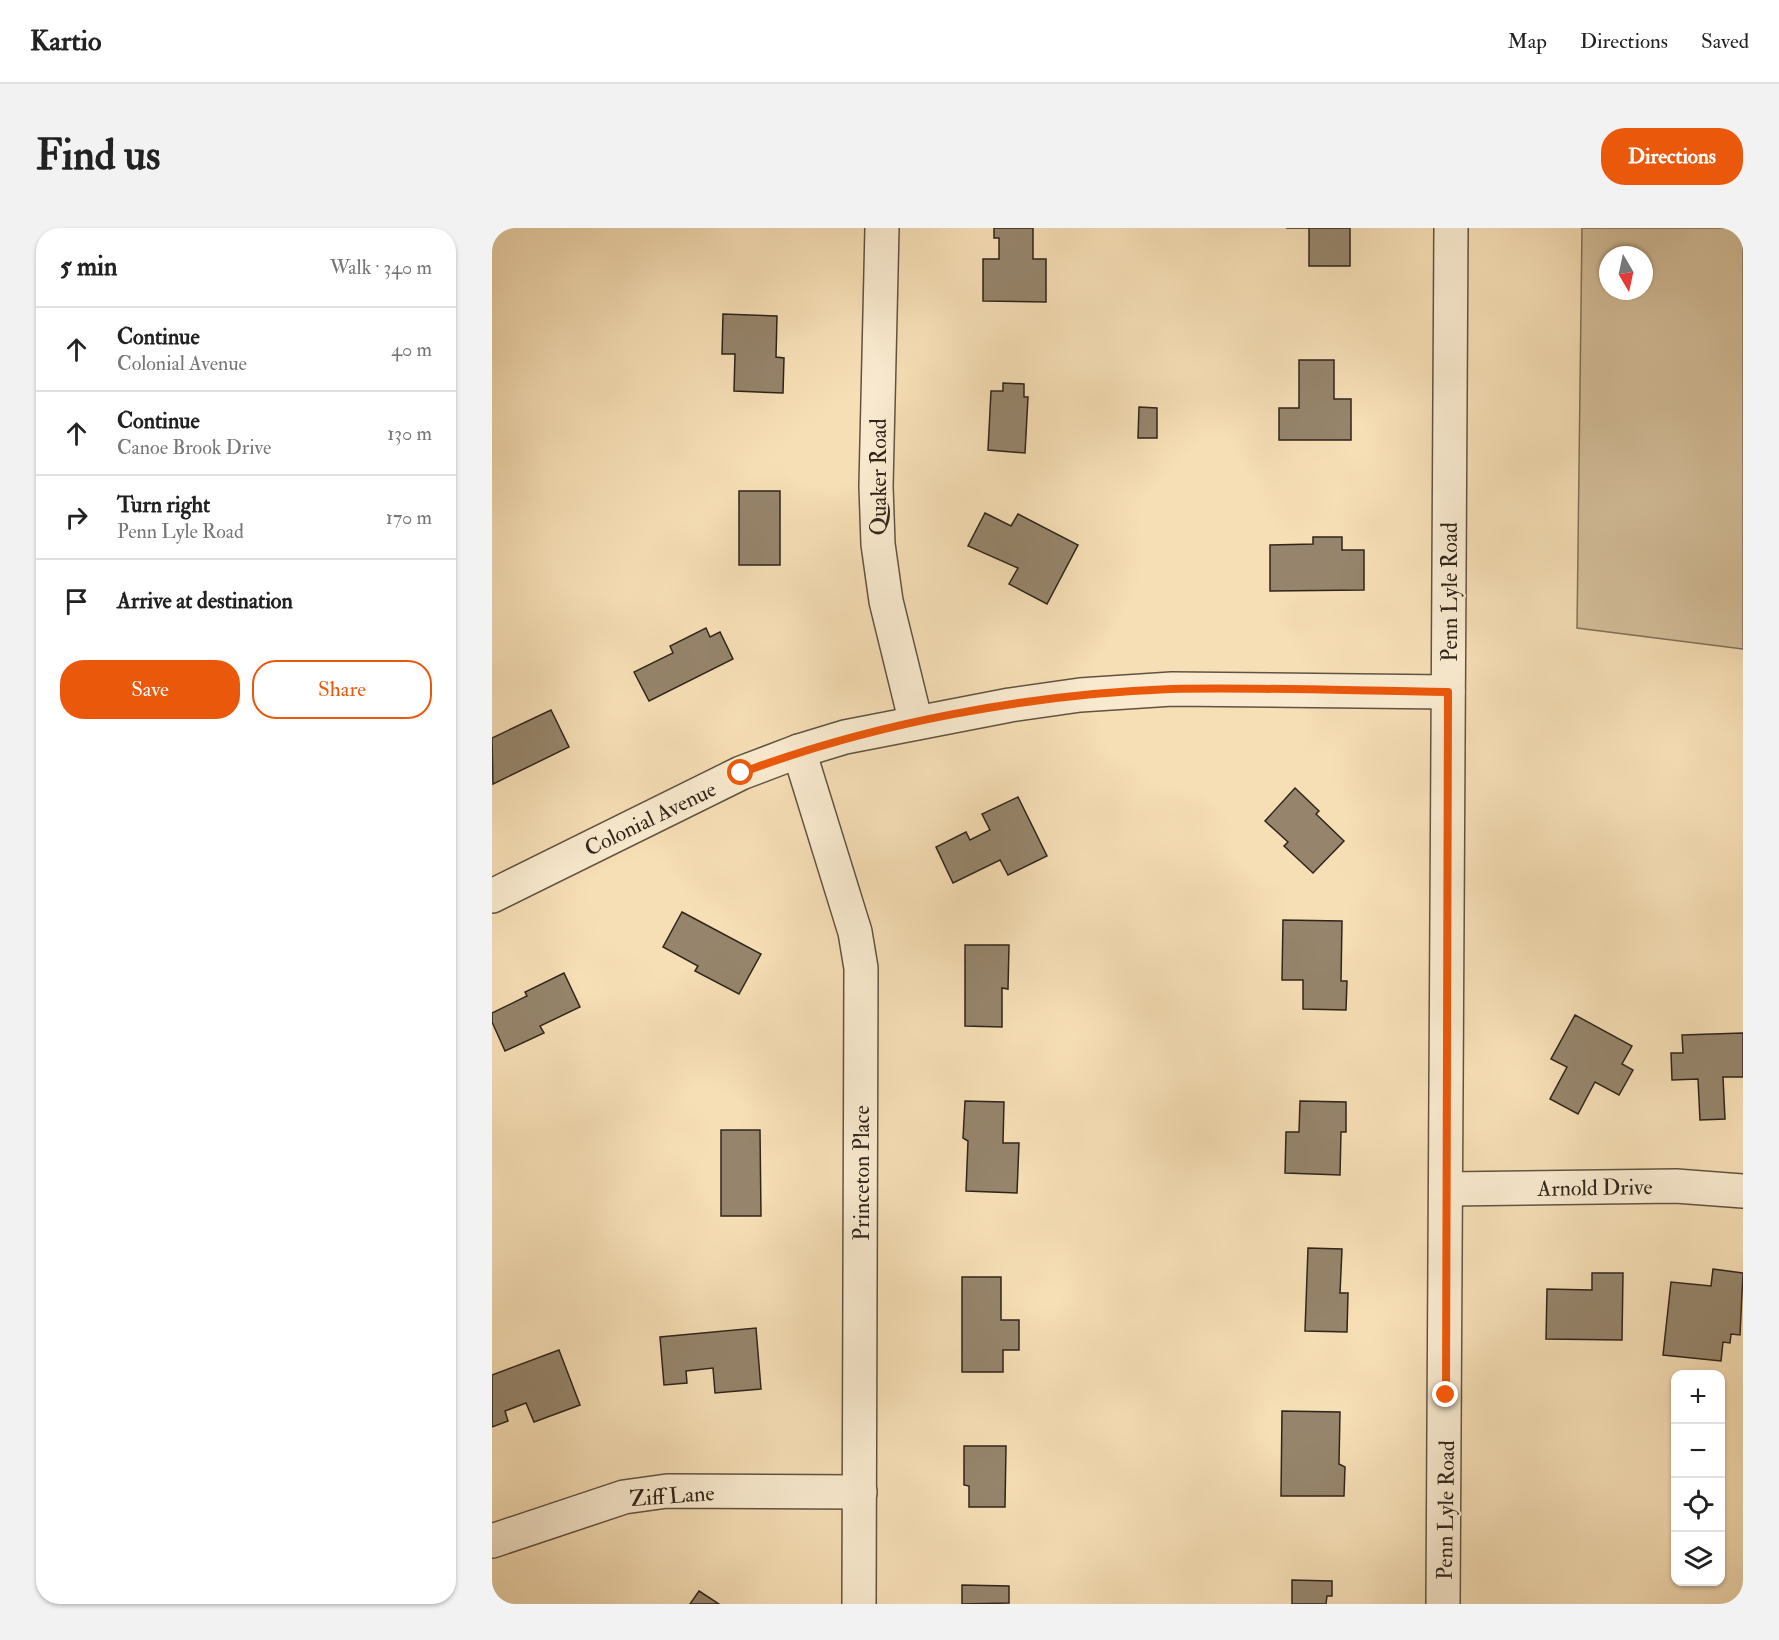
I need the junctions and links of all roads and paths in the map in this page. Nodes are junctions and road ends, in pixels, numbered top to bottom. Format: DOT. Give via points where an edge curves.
graph roads {
  1 [pos="882,228"];
  2 [pos="1451,228"];
  3 [pos="1448,692"];
  4 [pos="916,723"];
  5 [pos="799,751"];
  6 [pos="492,896"];
  7 [pos="1447,1189"];
  8 [pos="1743,1191"];
  9 [pos="860,1492"];
  10 [pos="492,1541"];
  11 [pos="859,1604"];
  12 [pos="1443,1604"];
  1 -- 4 [label="street, Quaker Road" via="878,544 886,602"];
  2 -- 3 [label="street, Penn Lyle Road"];
  3 -- 4 [label="street, Colonial Avenue" via="1172,689 1080,695"];
  3 -- 7 [label="street, Penn Lyle Road"];
  4 -- 5 [label="street, Colonial Avenue"];
  5 -- 6 [label="street, Colonial Avenue" via="741,773"];
  5 -- 9 [label="street, Princeton Place" via="855,932 861,968"];
  7 -- 8 [label="street, Arnold Drive" via="1676,1186"];
  7 -- 12 [label="street, Penn Lyle Road"];
  9 -- 10 [label="street, Ziff Lane" via="667,1491 624,1497"];
  9 -- 11 [label="street, Princeton Place"];
}
